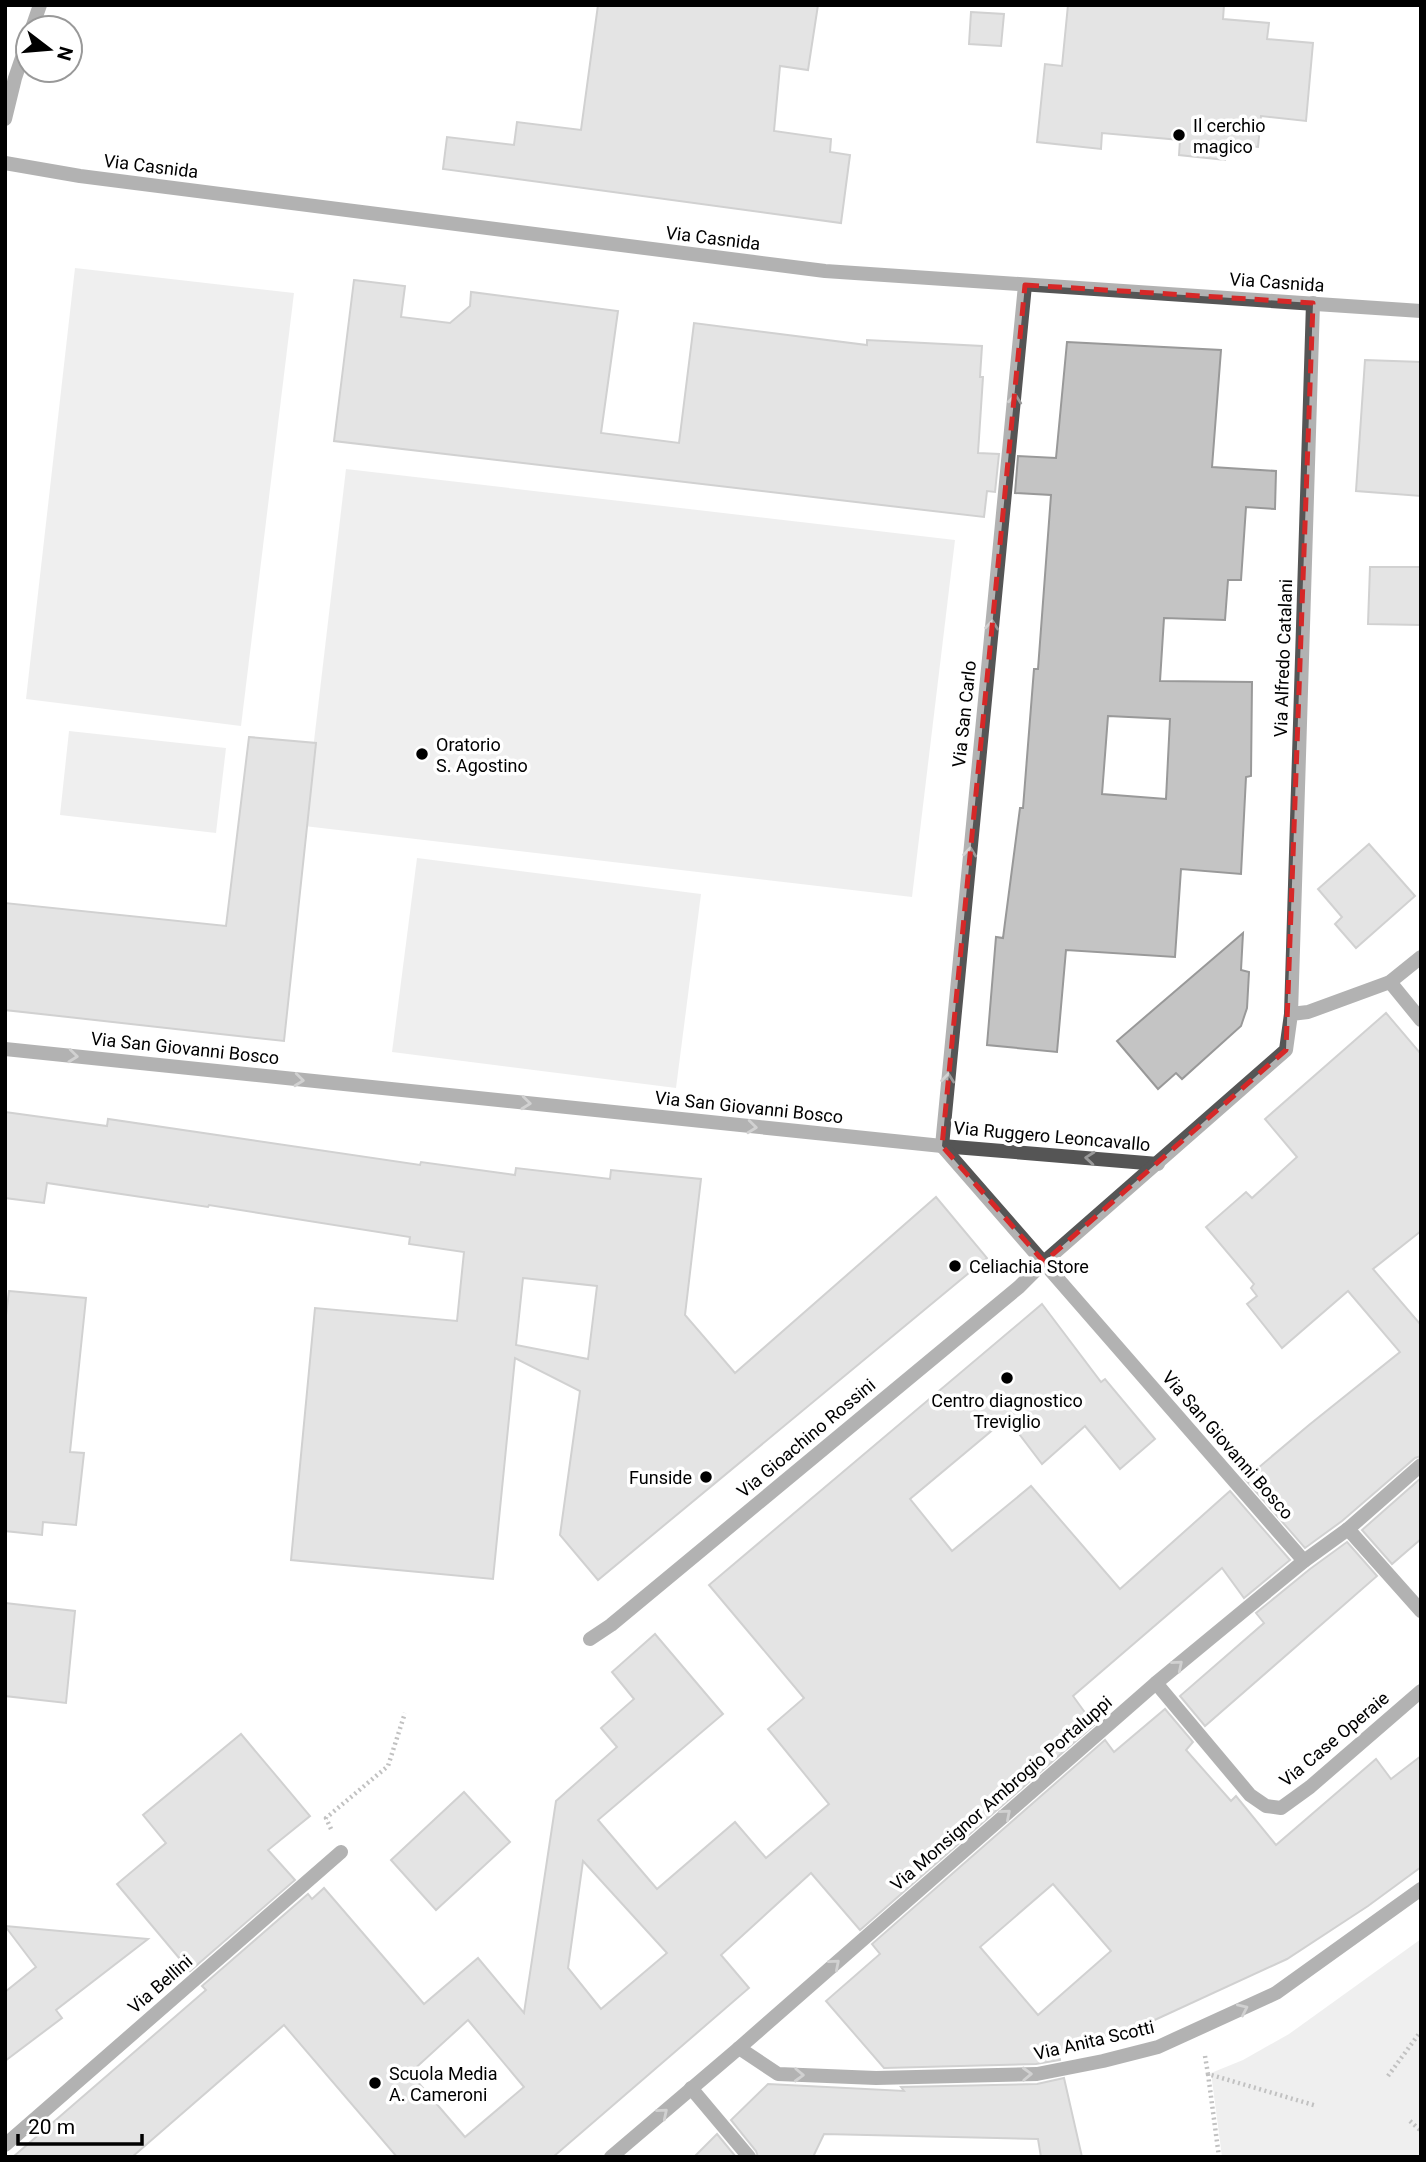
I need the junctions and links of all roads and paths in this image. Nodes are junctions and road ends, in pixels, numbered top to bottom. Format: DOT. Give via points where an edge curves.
graph roads {
  1 [pos="14,82"];
  2 [pos="5,119"];
  3 [pos="5,163"];
  4 [pos="1025,285"];
  5 [pos="1313,303"];
  6 [pos="1421,311"];
  7 [pos="1421,957"];
  8 [pos="1390,982"];
  9 [pos="1291,1014"];
  10 [pos="1421,1020"];
  11 [pos="5,1049"];
  12 [pos="942,1146"];
  13 [pos="1158,1164"];
  14 [pos="1044,1262"];
  15 [pos="1421,1465"];
  16 [pos="1348,1529"];
  17 [pos="1304,1561"];
  18 [pos="1421,1611"];
  19 [pos="590,1639"];
  20 [pos="1156,1683"];
  21 [pos="1421,1691"];
  22 [pos="405,1713"];
  23 [pos="341,1852"];
  24 [pos="1421,1889"];
  25 [pos="1201,2028"];
  26 [pos="1421,2031"];
  27 [pos="739,2048"];
  28 [pos="1208,2074"];
  29 [pos="1388,2076"];
  30 [pos="691,2088"];
  31 [pos="1317,2106"];
  32 [pos="1410,2121"];
  33 [pos="1421,2131"];
  34 [pos="5,2145"];
  35 [pos="611,2157"];
  36 [pos="749,2157"];
  37 [pos="1219,2157"];
  1 -- 2 [label="street"];
  3 -- 4 [label="street, Via Casnida" via="825,271"];
  4 -- 5 [label="street, Via Casnida"];
  12 -- 4 [label="street, Via San Carlo, one-way"];
  5 -- 6 [label="street, Via Casnida"];
  5 -- 9 [label="street, Via Alfredo Catalani"];
  7 -- 8 [label="street"];
  8 -- 9 [label="street"];
  8 -- 10 [label="street"];
  9 -- 13 [label="street, Via Ruggero Leoncavallo" via="1286,1051"];
  11 -- 12 [label="street, Via San Giovanni Bosco, one-way"];
  13 -- 12 [label="street, Via Ruggero Leoncavallo, one-way"];
  12 -- 14 [label="street, Via San Giovanni Bosco"];
  13 -- 14 [label="street, Via Ruggero Leoncavallo"];
  14 -- 17 [label="street, Via San Giovanni Bosco"];
  14 -- 19 [label="street, Via Gioachino Rossini" via="1020,1287"];
  15 -- 16 [label="street, Via Monsignor Ambrogio Portaluppi"];
  16 -- 17 [label="street, Via Monsignor Ambrogio Portaluppi"];
  16 -- 18 [label="street"];
  20 -- 17 [label="street, Via Monsignor Ambrogio Portaluppi, one-way"];
  20 -- 21 [label="street, Via Case Operaie" via="1250,1795 1266,1806 1282,1808"];
  27 -- 20 [label="street, Via Monsignor Ambrogio Portaluppi, one-way"];
  22 -- 23 [label="path" via="388,1766 326,1818"];
  23 -- 34 [label="street, Via Bellini"];
  25 -- 24 [label="street, Via Anita Scotti, one-way" via="1276,1993"];
  27 -- 25 [label="street, Via Anita Scotti, one-way" via="778,2074 876,2078 1037,2074 1158,2046"];
  25 -- 28 [label="path"];
  26 -- 29 [label="path"];
  27 -- 30 [label="street, Via Monsignor Ambrogio Portaluppi"];
  28 -- 31 [label="path"];
  28 -- 37 [label="path"];
  35 -- 30 [label="street, Via Monsignor Ambrogio Portaluppi, one-way"];
  30 -- 36 [label="street"];
  32 -- 33 [label="path"];
}
